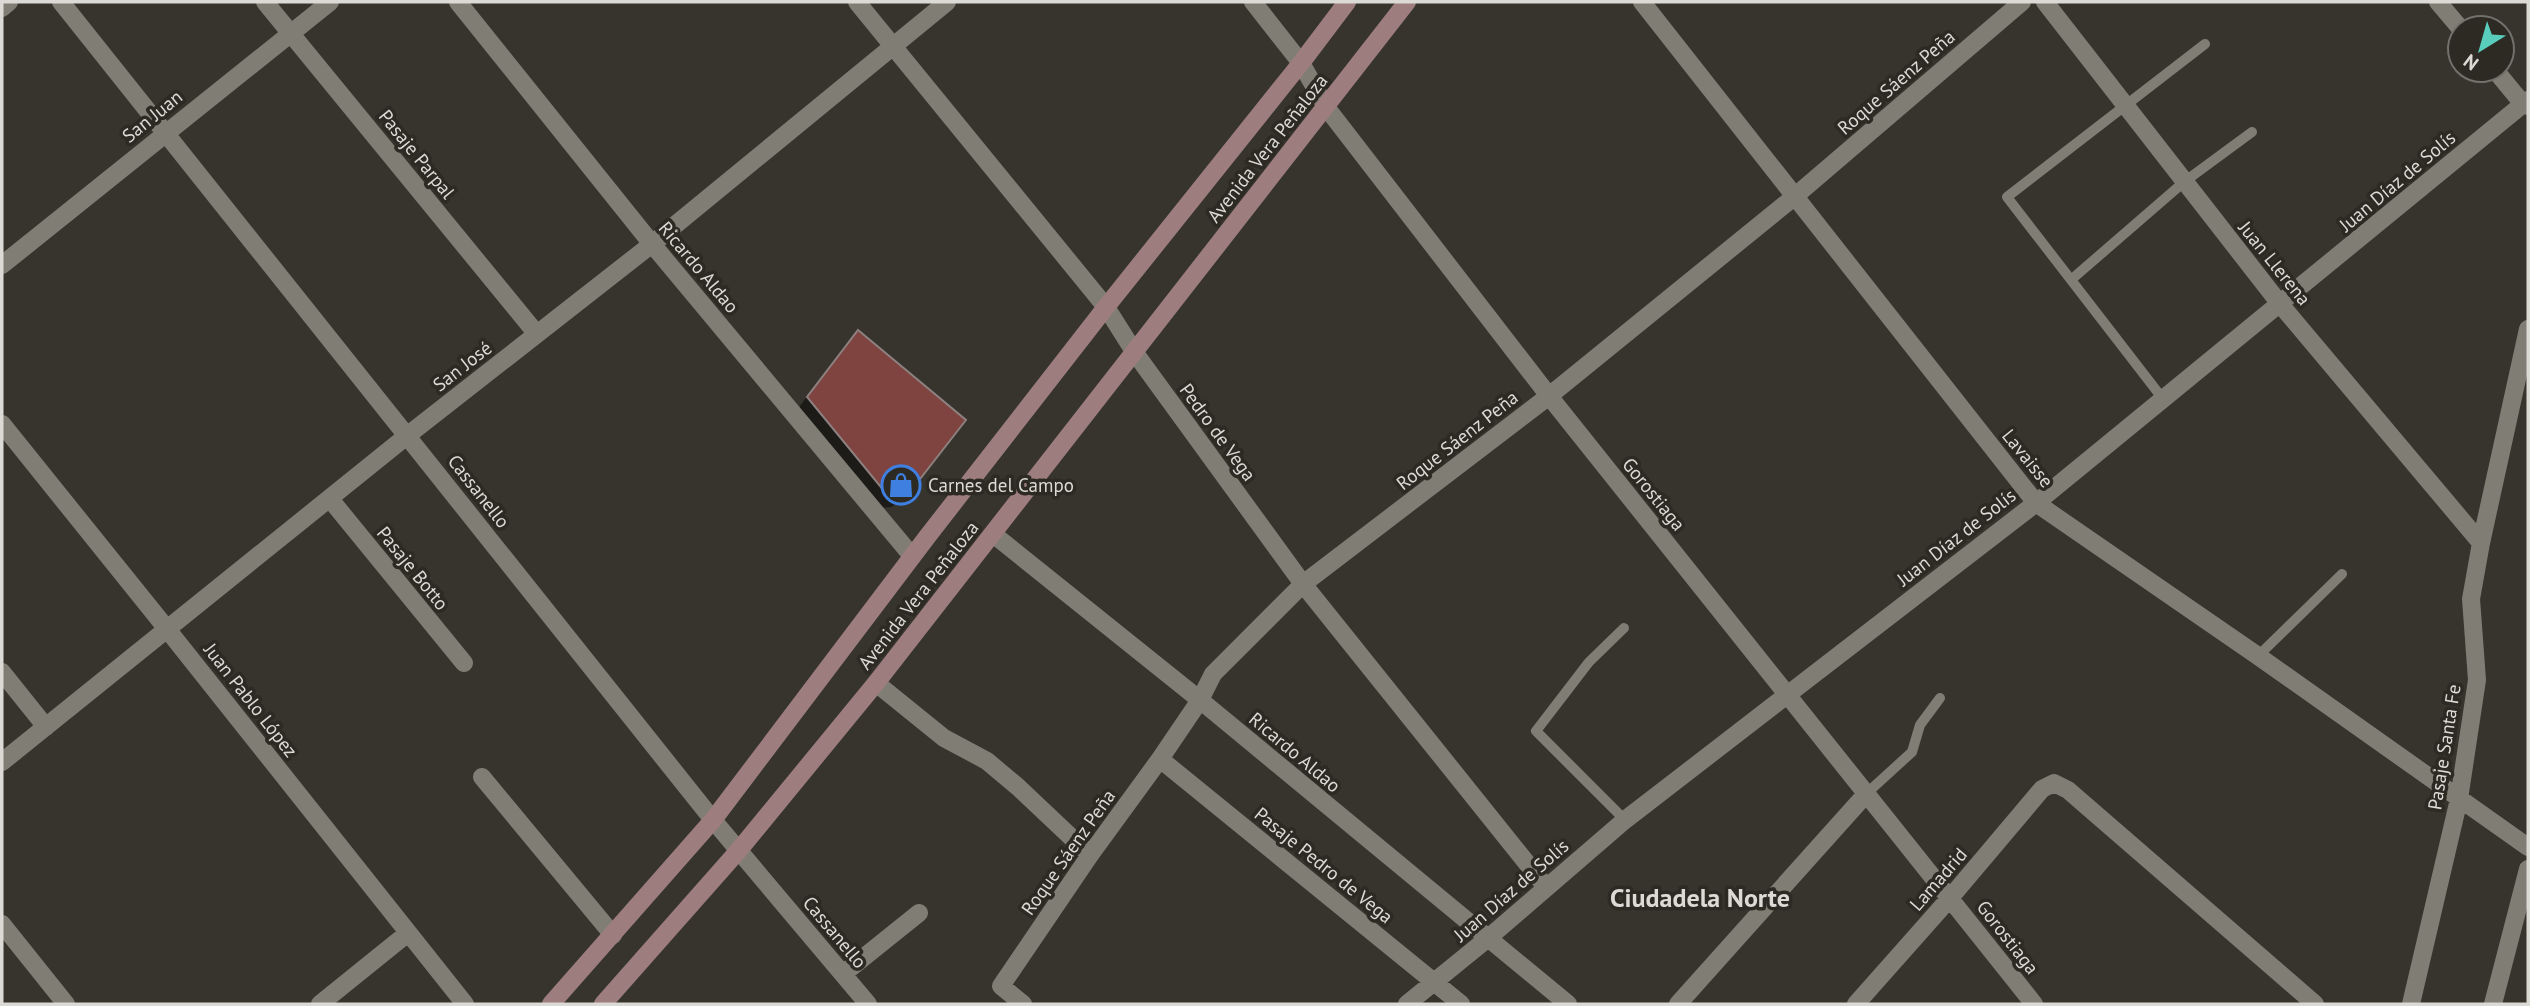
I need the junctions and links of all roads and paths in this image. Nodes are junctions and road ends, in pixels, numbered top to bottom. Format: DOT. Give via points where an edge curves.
graph roads {
  1 [pos="9,2"];
  2 [pos="61,2"];
  3 [pos="265,2"];
  4 [pos="330,2"];
  5 [pos="458,2"];
  6 [pos="857,2"];
  7 [pos="947,2"];
  8 [pos="1253,2"];
  9 [pos="1347,2"];
  10 [pos="1407,2"];
  11 [pos="1642,2"];
  12 [pos="2022,2"];
  13 [pos="2045,2"];
  14 [pos="2,8"];
  15 [pos="291,33"];
  16 [pos="2205,44"];
  17 [pos="892,46"];
  18 [pos="1301,64"];
  19 [pos="2508,84"];
  20 [pos="2526,103"];
  21 [pos="2125,106"];
  22 [pos="1326,107"];
  23 [pos="165,132"];
  24 [pos="2252,132"];
  25 [pos="2184,182"];
  26 [pos="1794,197"];
  27 [pos="652,244"];
  28 [pos="2,265"];
  29 [pos="2072,279"];
  30 [pos="2280,304"];
  31 [pos="1106,307"];
  32 [pos="2528,329"];
  33 [pos="536,333"];
  34 [pos="1135,353"];
  35 [pos="1549,396"];
  36 [pos="2164,399"];
  37 [pos="2,424"];
  38 [pos="408,435"];
  39 [pos="330,499"];
  40 [pos="2036,503"];
  41 [pos="993,534"];
  42 [pos="2481,543"];
  43 [pos="912,556"];
  44 [pos="2342,574"];
  45 [pos="1303,584"];
  46 [pos="1624,628"];
  47 [pos="167,629"];
  48 [pos="2258,656"];
  49 [pos="464,663"];
  50 [pos="2,672"];
  51 [pos="876,683"];
  52 [pos="1788,694"];
  53 [pos="1940,698"];
  54 [pos="1200,700"];
  55 [pos="46,727"];
  56 [pos="1160,759"];
  57 [pos="2,762"];
  58 [pos="482,778"];
  59 [pos="1867,793"];
  60 [pos="2459,799"];
  61 [pos="713,820"];
  62 [pos="1625,820"];
  63 [pos="2528,847"];
  64 [pos="738,850"];
  65 [pos="1090,855"];
  66 [pos="2528,869"];
  67 [pos="1546,887"];
  68 [pos="1950,898"];
  69 [pos="919,913"];
  70 [pos="2,924"];
  71 [pos="408,933"];
  72 [pos="613,935"];
  73 [pos="1488,939"];
  74 [pos="843,974"];
  75 [pos="1435,981"];
  76 [pos="66,1004"];
  77 [pos="320,1004"];
  78 [pos="465,1004"];
  79 [pos="551,1004"];
  80 [pos="603,1004"];
  81 [pos="867,1004"];
  82 [pos="1023,1004"];
  83 [pos="1407,1004"];
  84 [pos="1461,1004"];
  85 [pos="1568,1004"];
  86 [pos="1678,1004"];
  87 [pos="1856,1004"];
  88 [pos="2034,1004"];
  89 [pos="2315,1004"];
  90 [pos="2411,1004"];
  91 [pos="2493,1004"];
  1 -- 14 [label="street"];
  2 -- 23 [label="street, Cassanello"];
  3 -- 15 [label="street, Pasaje Parpal"];
  4 -- 15 [label="street, San Juan"];
  5 -- 27 [label="street, Ricardo Aldao"];
  6 -- 17 [label="street, Pedro de Vega"];
  7 -- 17 [label="street, San José"];
  8 -- 18 [label="street, Gorostiaga"];
  9 -- 18 [label="main road, Avenida Vera Peñaloza"];
  10 -- 22 [label="main road, Avenida Vera Peñaloza"];
  11 -- 26 [label="street, Lavaisse"];
  12 -- 26 [label="street, Roque Sáenz Peña"];
  13 -- 21 [label="street, Juan Llerena"];
  15 -- 23 [label="street, San Juan"];
  15 -- 33 [label="street, Pasaje Parpal"];
  16 -- 21 [label="lane"];
  17 -- 27 [label="street, San José"];
  17 -- 31 [label="street, Pedro de Vega"];
  18 -- 22 [label="street, Gorostiaga"];
  18 -- 31 [label="main road, Avenida Vera Peñaloza"];
  19 -- 20 [label="street"];
  20 -- 30 [label="street, Juan Díaz de Solís"];
  21 -- 25 [label="street, Juan Llerena"];
  21 -- 29 [label="lane" via="2007,197"];
  22 -- 34 [label="main road, Avenida Vera Peñaloza"];
  22 -- 35 [label="street, Gorostiaga"];
  23 -- 28 [label="street, San Juan"];
  23 -- 38 [label="street, Cassanello"];
  24 -- 25 [label="lane"];
  25 -- 29 [label="lane"];
  25 -- 30 [label="street, Juan Llerena"];
  26 -- 35 [label="street, Roque Sáenz Peña"];
  26 -- 40 [label="street, Lavaisse"];
  27 -- 33 [label="street, San José"];
  27 -- 43 [label="street, Ricardo Aldao"];
  29 -- 36 [label="lane"];
  30 -- 36 [label="street, Juan Díaz de Solís"];
  30 -- 42 [label="street, Juan Llerena"];
  31 -- 34 [label="street, Pedro de Vega"];
  31 -- 43 [label="main road, Avenida Vera Peñaloza"];
  32 -- 42 [label="street, Pasaje Santa Fe"];
  33 -- 38 [label="street, San José"];
  34 -- 41 [label="main road, Avenida Vera Peñaloza"];
  34 -- 45 [label="street, Pedro de Vega"];
  35 -- 45 [label="street, Roque Sáenz Peña"];
  35 -- 52 [label="street, Gorostiaga"];
  36 -- 40 [label="street, Juan Díaz de Solís"];
  37 -- 47 [label="street, Juan Pablo López"];
  38 -- 39 [label="street, San José"];
  38 -- 61 [label="street, Cassanello"];
  39 -- 47 [label="street, San José"];
  39 -- 49 [label="street, Pasaje Botto"];
  40 -- 48 [label="street, Lavaisse"];
  40 -- 52 [label="street, Juan Díaz de Solís"];
  41 -- 51 [label="main road, Avenida Vera Peñaloza"];
  41 -- 54 [label="street, Ricardo Aldao"];
  42 -- 60 [label="street, Pasaje Santa Fe" via="2471,599 2477,680"];
  43 -- 61 [label="main road, Avenida Vera Peñaloza"];
  44 -- 48 [label="lane"];
  45 -- 54 [label="street, Roque Sáenz Peña" via="1213,674"];
  45 -- 67 [label="street, Pedro de Vega"];
  46 -- 62 [label="lane" via="1589,662 1536,731"];
  47 -- 55 [label="street, San José"];
  47 -- 71 [label="street, Juan Pablo López"];
  48 -- 60 [label="street, Lavaisse"];
  50 -- 55 [label="street"];
  51 -- 64 [label="main road, Avenida Vera Peñaloza"];
  51 -- 65 [label="street" via="944,738 986,761"];
  52 -- 59 [label="street, Gorostiaga"];
  52 -- 62 [label="street, Juan Díaz de Solís"];
  53 -- 59 [label="lane" via="1920,725 1912,752"];
  54 -- 56 [label="street, Roque Sáenz Peña"];
  54 -- 73 [label="street, Ricardo Aldao"];
  55 -- 57 [label="street, San José"];
  56 -- 65 [label="street, Roque Sáenz Peña"];
  56 -- 75 [label="street, Pasaje Pedro de Vega"];
  58 -- 72 [label="street"];
  59 -- 68 [label="street, Gorostiaga"];
  59 -- 86 [label="street"];
  60 -- 63 [label="street, Lavaisse"];
  60 -- 90 [label="street, Pasaje Santa Fe"];
  61 -- 64 [label="street, Cassanello"];
  61 -- 72 [label="main road, Avenida Vera Peñaloza"];
  62 -- 67 [label="street, Juan Díaz de Solís"];
  64 -- 74 [label="street, Cassanello"];
  64 -- 80 [label="main road, Avenida Vera Peñaloza"];
  65 -- 82 [label="street, Roque Sáenz Peña" via="1001,986"];
  66 -- 91 [label="street"];
  67 -- 73 [label="street, Juan Díaz de Solís"];
  68 -- 87 [label="street, Lamadrid"];
  68 -- 88 [label="street, Gorostiaga"];
  68 -- 89 [label="street, Lamadrid" via="2042,789 2054,783 2068,790"];
  69 -- 74 [label="street"];
  70 -- 76 [label="street"];
  71 -- 77 [label="street"];
  71 -- 78 [label="street, Juan Pablo López"];
  72 -- 79 [label="main road, Avenida Vera Peñaloza"];
  73 -- 75 [label="street, Juan Díaz de Solís"];
  73 -- 85 [label="street, Ricardo Aldao"];
  74 -- 81 [label="street, Cassanello"];
  75 -- 83 [label="street, Juan Díaz de Solís"];
  75 -- 84 [label="street, Pasaje Pedro de Vega"];
}
